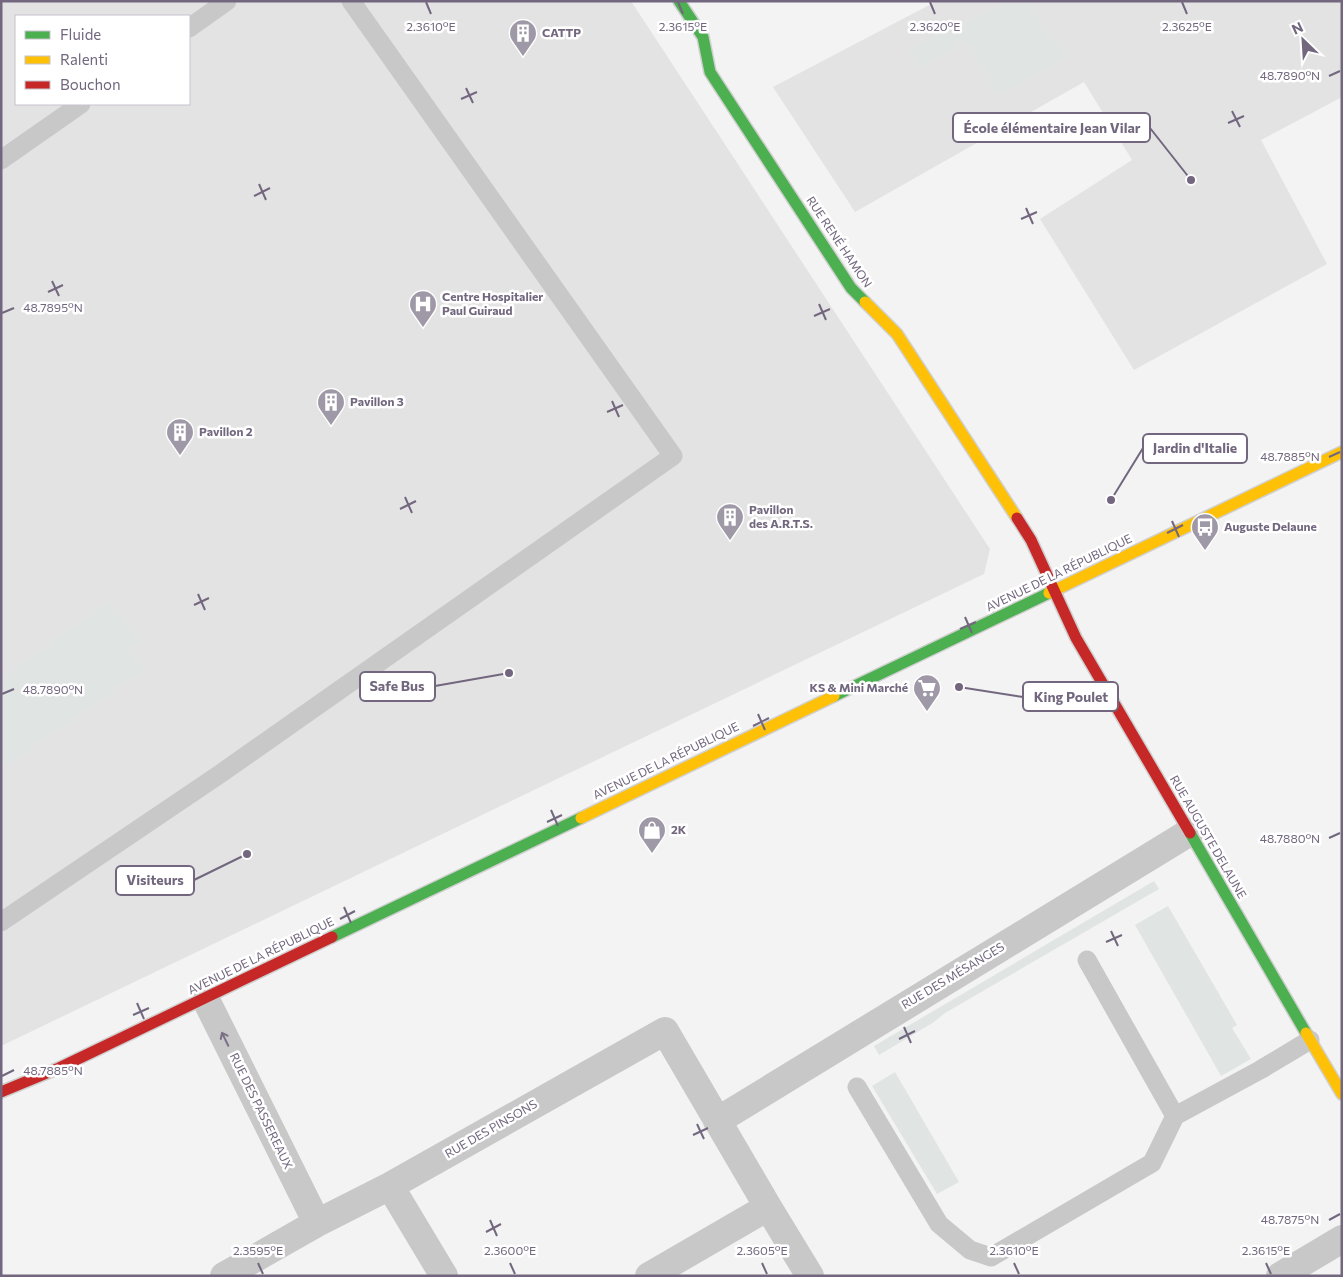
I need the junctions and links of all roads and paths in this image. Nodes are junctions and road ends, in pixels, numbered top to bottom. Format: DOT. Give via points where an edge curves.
graph roads {
  1 [pos="227,1"];
  2 [pos="351,1"];
  3 [pos="679,1"];
  4 [pos="190,27"];
  5 [pos="80,105"];
  6 [pos="1,160"];
  7 [pos="1342,452"];
  8 [pos="1055,590"];
  9 [pos="1190,832"];
  10 [pos="1,922"];
  11 [pos="1087,960"];
  12 [pos="205,998"];
  13 [pos="1310,1040"];
  14 [pos="857,1087"];
  15 [pos="1,1092"];
  16 [pos="1342,1094"];
  17 [pos="1175,1116"];
  18 [pos="717,1121"];
  19 [pos="390,1186"];
  20 [pos="768,1207"];
  21 [pos="317,1223"];
  22 [pos="1342,1239"];
  23 [pos="224,1276"];
  24 [pos="444,1276"];
  25 [pos="649,1276"];
  26 [pos="810,1276"];
  27 [pos="1280,1276"];
  1 -- 4 [label="lane"];
  2 -- 10 [label="lane" via="674,456 220,774"];
  3 -- 8 [label="main road, RUE RENÉ HAMON" via="702,37 710,72 851,288 903,343 1031,540"];
  5 -- 6 [label="lane"];
  7 -- 8 [label="main road, AVENUE DE LA RÉPUBLIQUE"];
  8 -- 9 [label="main road, RUE AUGUSTE DELAUNE" via="1076,638"];
  8 -- 12 [label="main road, AVENUE DE LA RÉPUBLIQUE"];
  9 -- 13 [label="main road, RUE AUGUSTE DELAUNE"];
  9 -- 18 [label="street, RUE DES MÉSANGES"];
  11 -- 17 [label="lane"];
  12 -- 15 [label="main road, AVENUE DE LA RÉPUBLIQUE"];
  21 -- 12 [label="street, RUE DES PASSEREAUX, one-way"];
  13 -- 16 [label="main road, RUE AUGUSTE DELAUNE"];
  13 -- 17 [label="lane"];
  14 -- 17 [label="lane" via="939,1224 970,1250 992,1257 1152,1163"];
  18 -- 19 [label="street, RUE DES PINSONS" via="665,1031"];
  18 -- 20 [label="street"];
  19 -- 21 [label="street, RUE DES PINSONS"];
  19 -- 24 [label="street"];
  20 -- 25 [label="street"];
  20 -- 26 [label="street"];
  21 -- 23 [label="street, RUE DES PINSONS"];
  22 -- 27 [label="street"];
}
